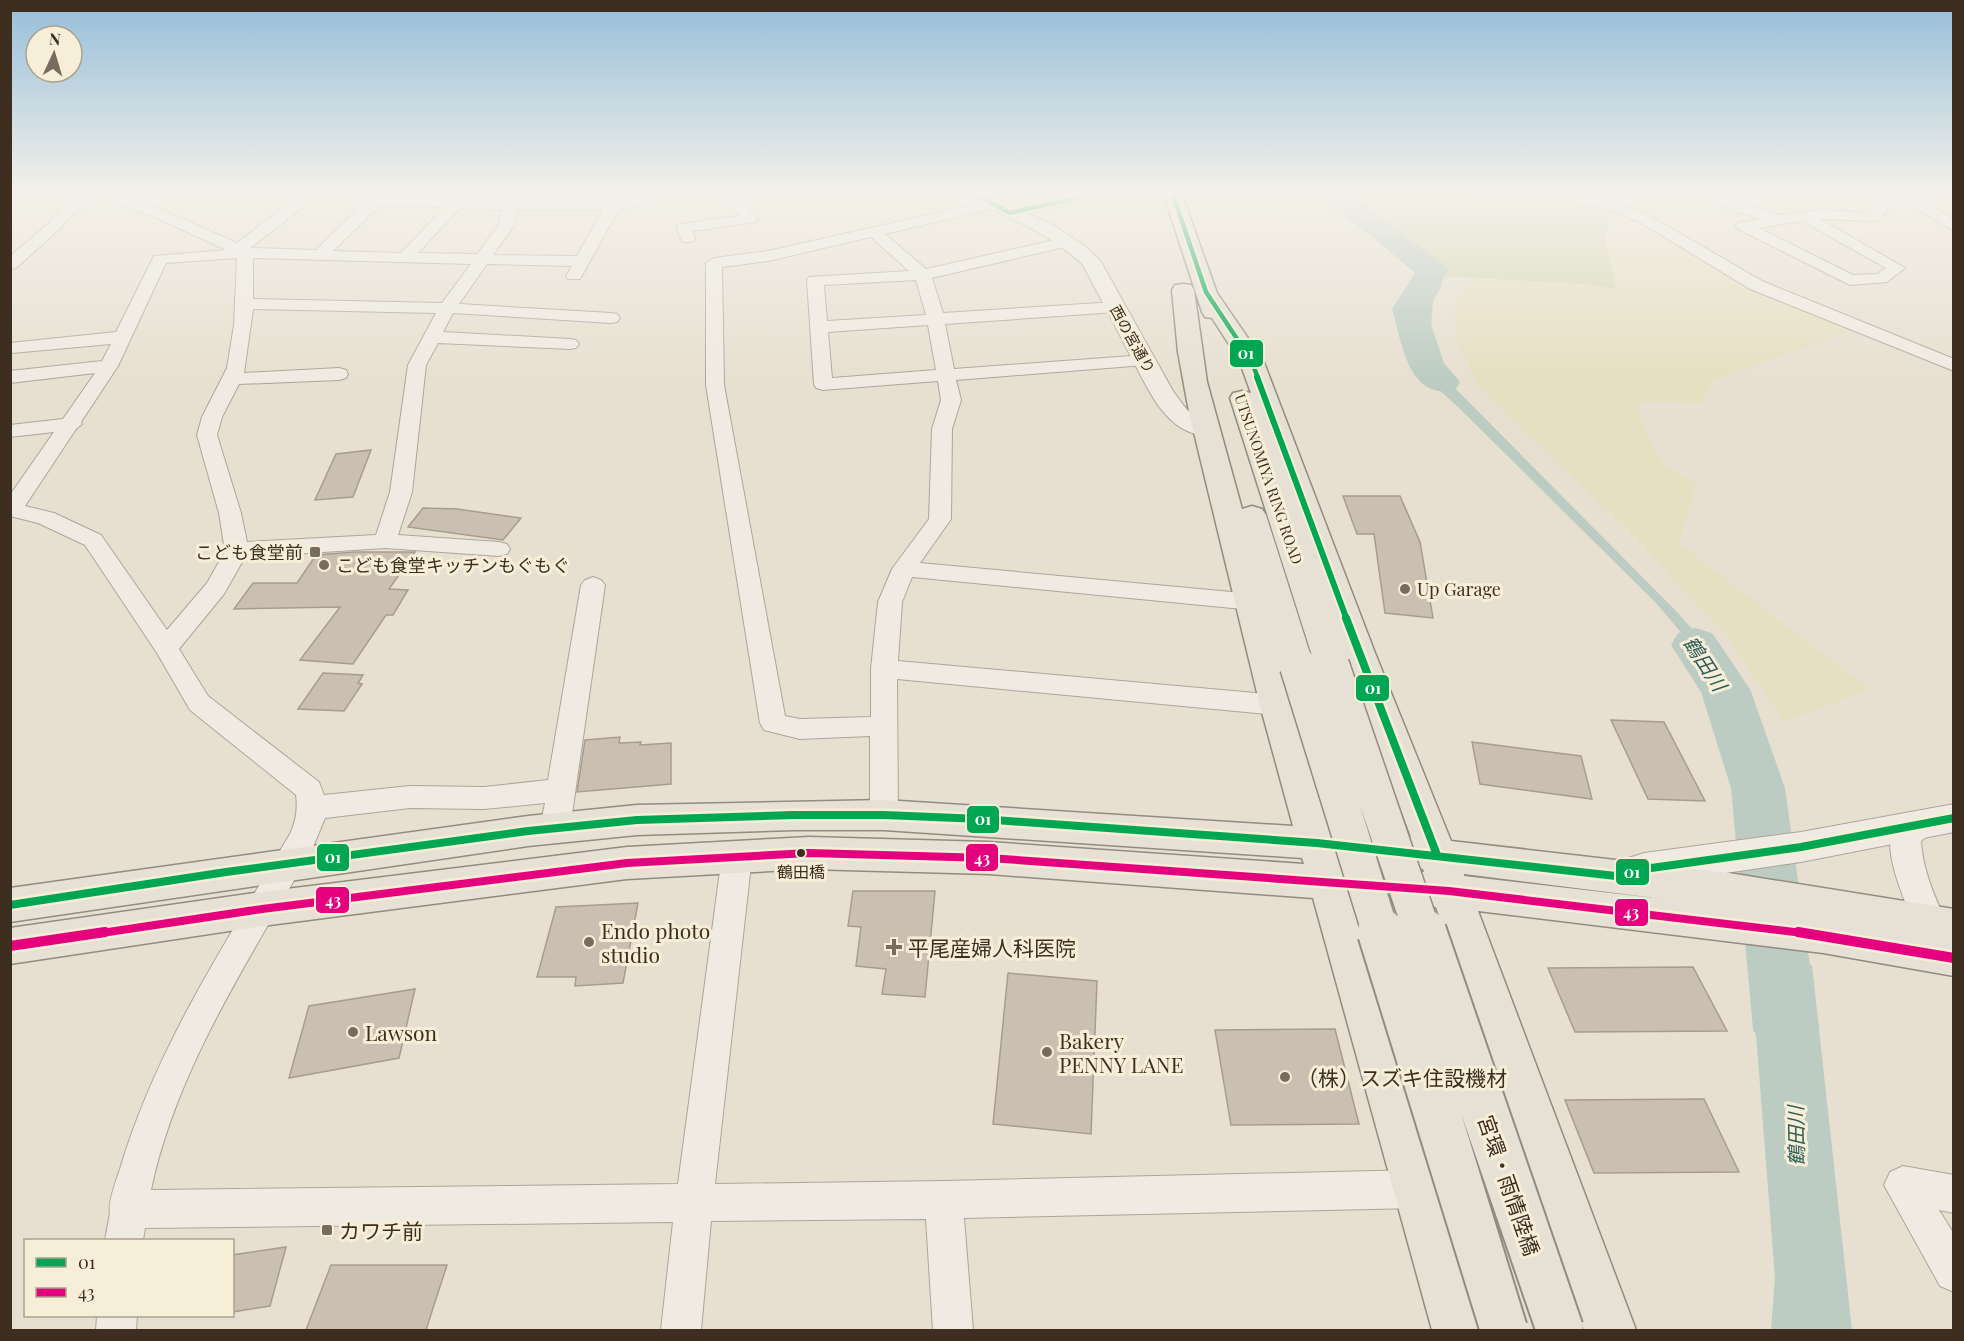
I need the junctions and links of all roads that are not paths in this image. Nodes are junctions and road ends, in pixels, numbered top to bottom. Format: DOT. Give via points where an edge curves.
graph roads {
  1 [pos="22,255"];
  2 [pos="205,255"];
  3 [pos="242,255"];
  4 [pos="297,255"];
  5 [pos="409,255"];
  6 [pos="485,255"];
  7 [pos="586,255"];
  8 [pos="775,255"];
  9 [pos="900,255"];
  10 [pos="1013,255"];
  11 [pos="1084,255"];
  12 [pos="1180,255"];
  13 [pos="1187,255"];
  14 [pos="1704,255"];
  15 [pos="1800,255"];
  16 [pos="1873,255"];
  17 [pos="319,256"];
  18 [pos="405,258"];
  19 [pos="482,259"];
  20 [pos="582,261"];
  21 [pos="10,265"];
  22 [pos="923,275"];
  23 [pos="574,278"];
  24 [pos="1195,291"];
  25 [pos="246,304"];
  26 [pos="1116,307"];
  27 [pos="447,308"];
  28 [pos="611,318"];
  29 [pos="935,320"];
  30 [pos="819,327"];
  31 [pos="124,337"];
  32 [pos="431,337"];
  33 [pos="570,344"];
  34 [pos="12,348"];
  35 [pos="1145,360"];
  36 [pos="110,366"];
  37 [pos="1953,366"];
  38 [pos="339,374"];
  39 [pos="945,376"];
  40 [pos="10,377"];
  41 [pos="232,379"];
  42 [pos="72,424"];
  43 [pos="1205,429"];
  44 [pos="10,431"];
  45 [pos="11,515"];
  46 [pos="385,541"];
  47 [pos="236,549"];
  48 [pos="499,549"];
  49 [pos="904,569"];
  50 [pos="593,585"];
  51 [pos="1253,602"];
  52 [pos="166,648"];
  53 [pos="1315,665"];
  54 [pos="884,669"];
  55 [pos="1277,705"];
  56 [pos="884,726"];
  57 [pos="559,790"];
  58 [pos="313,808"];
  59 [pos="884,814"];
  60 [pos="1937,822"];
  61 [pos="555,828"];
  62 [pos="737,856"];
  63 [pos="1322,862"];
  64 [pos="289,864"];
  65 [pos="1443,873"];
  66 [pos="1730,890"];
  67 [pos="10,905"];
  68 [pos="262,909"];
  69 [pos="1945,941"];
  70 [pos="10,946"];
  71 [pos="1417,1189"];
  72 [pos="1953,1194"];
  73 [pos="944,1200"];
  74 [pos="694,1202"];
  75 [pos="126,1225"];
  76 [pos="1953,1272"];
  77 [pos="681,1330"];
  78 [pos="953,1330"];
  79 [pos="1458,1330"];
  80 [pos="1504,1330"];
  81 [pos="1560,1330"];
  82 [pos="1610,1330"];
  1 -- 21 [label="street"];
  2 -- 31 [label="street" via="160,259"];
  3 -- 25 [label="street"];
  4 -- 17 [label="street"];
  5 -- 18 [label="street"];
  6 -- 19 [label="street"];
  7 -- 20 [label="street"];
  8 -- 56 [label="street" via="714,263 715,385 773,723 800,729"];
  9 -- 22 [label="street"];
  10 -- 22 [label="street"];
  11 -- 26 [label="street, 西の宮通り"];
  12 -- 24 [label="main road, UTSUNOMIYA RING ROAD"];
  13 -- 24 [label="main road, UTSUNOMIYA RING ROAD"];
  14 -- 37 [label="street" via="1756,285"];
  15 -- 16 [label="street" via="1850,280 1881,279 1897,268"];
  17 -- 18 [label="street"];
  18 -- 19 [label="street"];
  19 -- 20 [label="street"];
  19 -- 27 [label="street"];
  20 -- 23 [label="street"];
  22 -- 29 [label="street"];
  22 -- 30 [label="street" via="815,280"];
  24 -- 43 [label="main road" via="1185,333"];
  24 -- 53 [label="main road, UTSUNOMIYA RING ROAD"];
  24 -- 65 [label="main road" via="1251,360"];
  25 -- 27 [label="street"];
  25 -- 41 [label="street"];
  26 -- 29 [label="street"];
  26 -- 35 [label="street, 西の宮通り"];
  27 -- 28 [label="street"];
  27 -- 32 [label="street"];
  29 -- 30 [label="street"];
  29 -- 39 [label="street"];
  30 -- 39 [label="street" via="823,384"];
  31 -- 34 [label="street"];
  31 -- 36 [label="street"];
  32 -- 33 [label="street"];
  32 -- 46 [label="street" via="417,365 401,492"];
  35 -- 39 [label="street"];
  35 -- 43 [label="street, 西の宮通り" via="1178,414"];
  36 -- 40 [label="street"];
  36 -- 42 [label="street"];
  38 -- 41 [label="street"];
  39 -- 49 [label="street" via="951,400 942,429 940,519"];
  41 -- 47 [label="street" via="208,422 207,435"];
  42 -- 44 [label="street"];
  42 -- 45 [label="street"];
  43 -- 51 [label="main road"];
  45 -- 52 [label="street" via="46,518 93,540"];
  46 -- 47 [label="street"];
  46 -- 48 [label="street"];
  47 -- 52 [label="street" via="216,586"];
  49 -- 51 [label="street"];
  49 -- 54 [label="street" via="890,602"];
  50 -- 57 [label="street"];
  51 -- 55 [label="main road"];
  52 -- 58 [label="street" via="199,703 309,790"];
  53 -- 80 [label="main road, bridge"];
  53 -- 81 [label="main road, 宮環・雨情陸橋, bridge"];
  54 -- 55 [label="street"];
  54 -- 56 [label="street"];
  55 -- 63 [label="main road"];
  56 -- 59 [label="street"];
  57 -- 58 [label="street" via="484,798 410,797"];
  57 -- 61 [label="street"];
  58 -- 64 [label="street" via="311,822"];
  59 -- 61 [label="main road" via="637,820"];
  59 -- 63 [label="main road"];
  60 -- 66 [label="street" via="1802,847"];
  60 -- 69 [label="street" via="1906,836 1906,851 1912,880"];
  61 -- 64 [label="main road"];
  62 -- 63 [label="main road" via="809,853"];
  62 -- 68 [label="main road" via="627,863"];
  62 -- 74 [label="street"];
  63 -- 65 [label="main road"];
  63 -- 71 [label="main road"];
  64 -- 67 [label="main road"];
  64 -- 68 [label="street"];
  65 -- 66 [label="main road"];
  65 -- 66 [label="main road" via="1617,876"];
  65 -- 82 [label="main road"];
  66 -- 69 [label="main road" via="1820,920"];
  68 -- 70 [label="main road"];
  68 -- 75 [label="street" via="171,1078 137,1169"];
  71 -- 73 [label="street"];
  71 -- 79 [label="main road"];
  72 -- 76 [label="street" via="1903,1185"];
  73 -- 74 [label="street"];
  73 -- 78 [label="street"];
  74 -- 75 [label="street"];
  74 -- 77 [label="street"];
}
